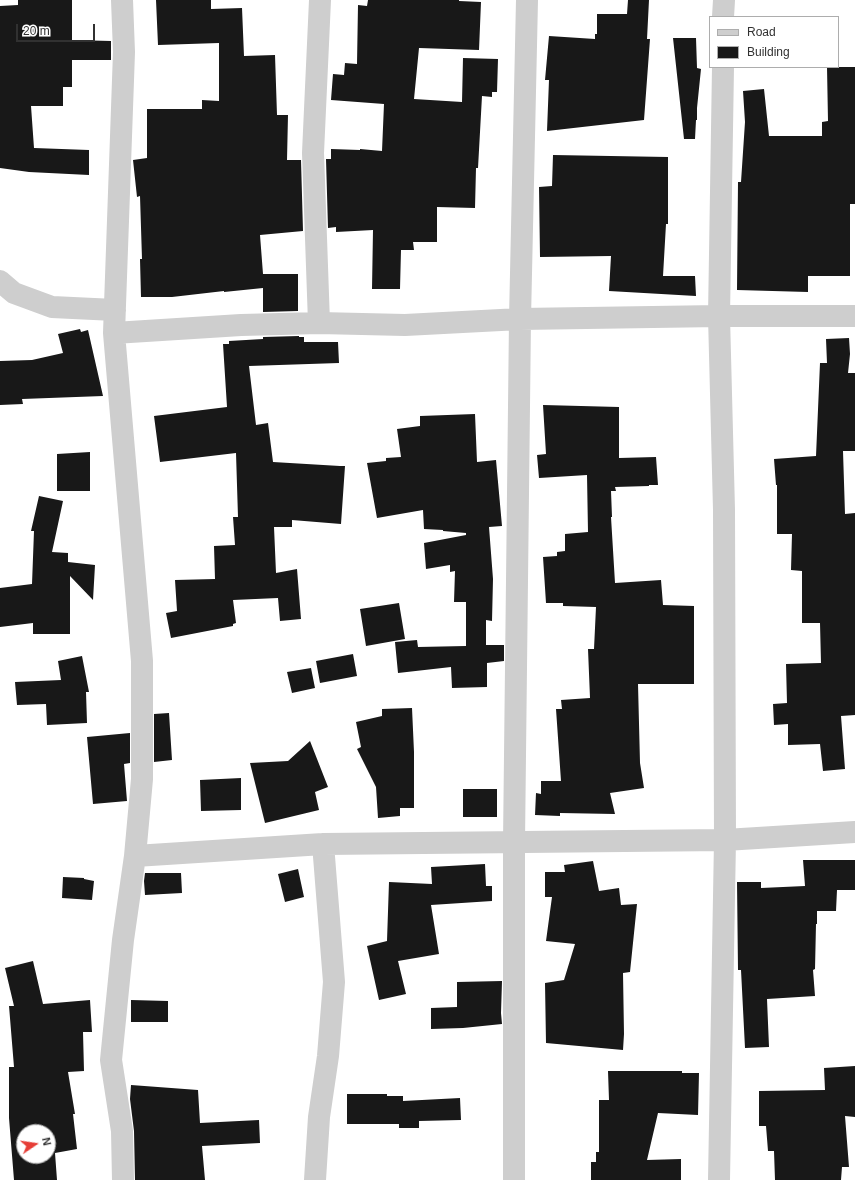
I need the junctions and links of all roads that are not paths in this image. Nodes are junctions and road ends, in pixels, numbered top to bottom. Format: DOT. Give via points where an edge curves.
graph roads {
  1 [pos="122,0"];
  2 [pos="320,0"];
  3 [pos="527,0"];
  4 [pos="724,0"];
  5 [pos="723,16"];
  6 [pos="723,68"];
  7 [pos="0,281"];
  8 [pos="114,310"];
  9 [pos="719,316"];
  10 [pos="855,316"];
  11 [pos="520,319"];
  12 [pos="319,323"];
  13 [pos="114,333"];
  14 [pos="855,832"];
  15 [pos="725,840"];
  16 [pos="514,842"];
  17 [pos="323,844"];
  18 [pos="135,856"];
  19 [pos="123,1180"];
  20 [pos="315,1180"];
  21 [pos="514,1180"];
  22 [pos="719,1180"];
  1 -- 8 [label="street" via="124,52"];
  2 -- 12 [label="street" via="313,153"];
  3 -- 11 [label="street"];
  4 -- 5 [label="street"];
  6 -- 9 [label="street"];
  7 -- 8 [label="street" via="14,293 52,307"];
  8 -- 13 [label="street"];
  9 -- 10 [label="street"];
  9 -- 11 [label="street"];
  9 -- 15 [label="street" via="724,510"];
  11 -- 12 [label="street" via="404,325"];
  11 -- 16 [label="street"];
  12 -- 13 [label="street"];
  13 -- 18 [label="street" via="142,662 142,779"];
  14 -- 15 [label="street"];
  15 -- 16 [label="street"];
  15 -- 22 [label="street"];
  16 -- 17 [label="street"];
  16 -- 21 [label="street"];
  17 -- 18 [label="street"];
  17 -- 20 [label="street" via="334,982 328,1056 319,1117"];
  18 -- 19 [label="street" via="123,940 111,1060 122,1131"];
}
